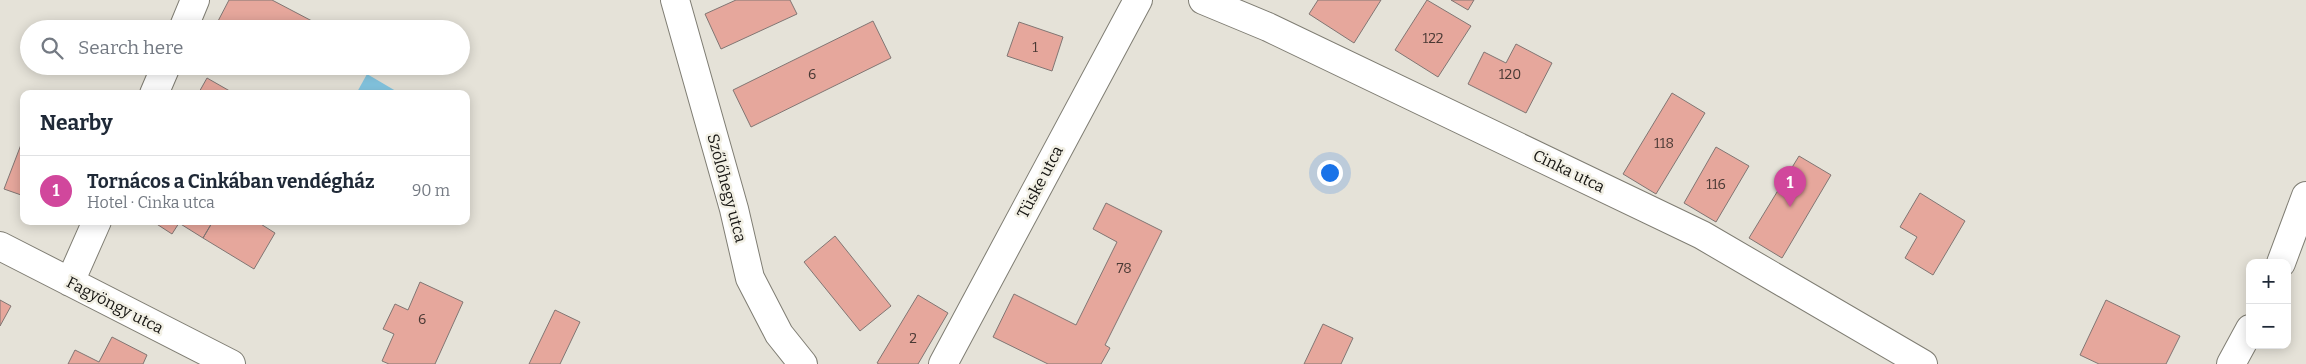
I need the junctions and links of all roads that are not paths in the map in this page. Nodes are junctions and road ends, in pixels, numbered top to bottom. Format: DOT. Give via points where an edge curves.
graph roads {
  1 [pos="195,0"];
  2 [pos="675,0"];
  3 [pos="1141,0"];
  4 [pos="1203,0"];
  5 [pos="186,20"];
  6 [pos="162,75"];
  7 [pos="156,90"];
  8 [pos="2306,196"];
  9 [pos="95,225"];
  10 [pos="0,246"];
  11 [pos="2282,259"];
  12 [pos="70,282"];
  13 [pos="2246,336"];
  14 [pos="231,364"];
  15 [pos="803,364"];
  16 [pos="942,364"];
  17 [pos="1923,364"];
  18 [pos="2230,364"];
  1 -- 5 [label="street"];
  2 -- 15 [label="street, Szőlőhegy utca" via="734,209 750,278 779,334"];
  3 -- 16 [label="street, Tüske utca"];
  4 -- 17 [label="street, Cinka utca" via="1268,27 1702,235"];
  6 -- 7 [label="street"];
  8 -- 11 [label="street"];
  9 -- 12 [label="street"];
  10 -- 12 [label="street, Fagyöngy utca"];
  12 -- 14 [label="street, Fagyöngy utca"];
  13 -- 18 [label="street"];
}
